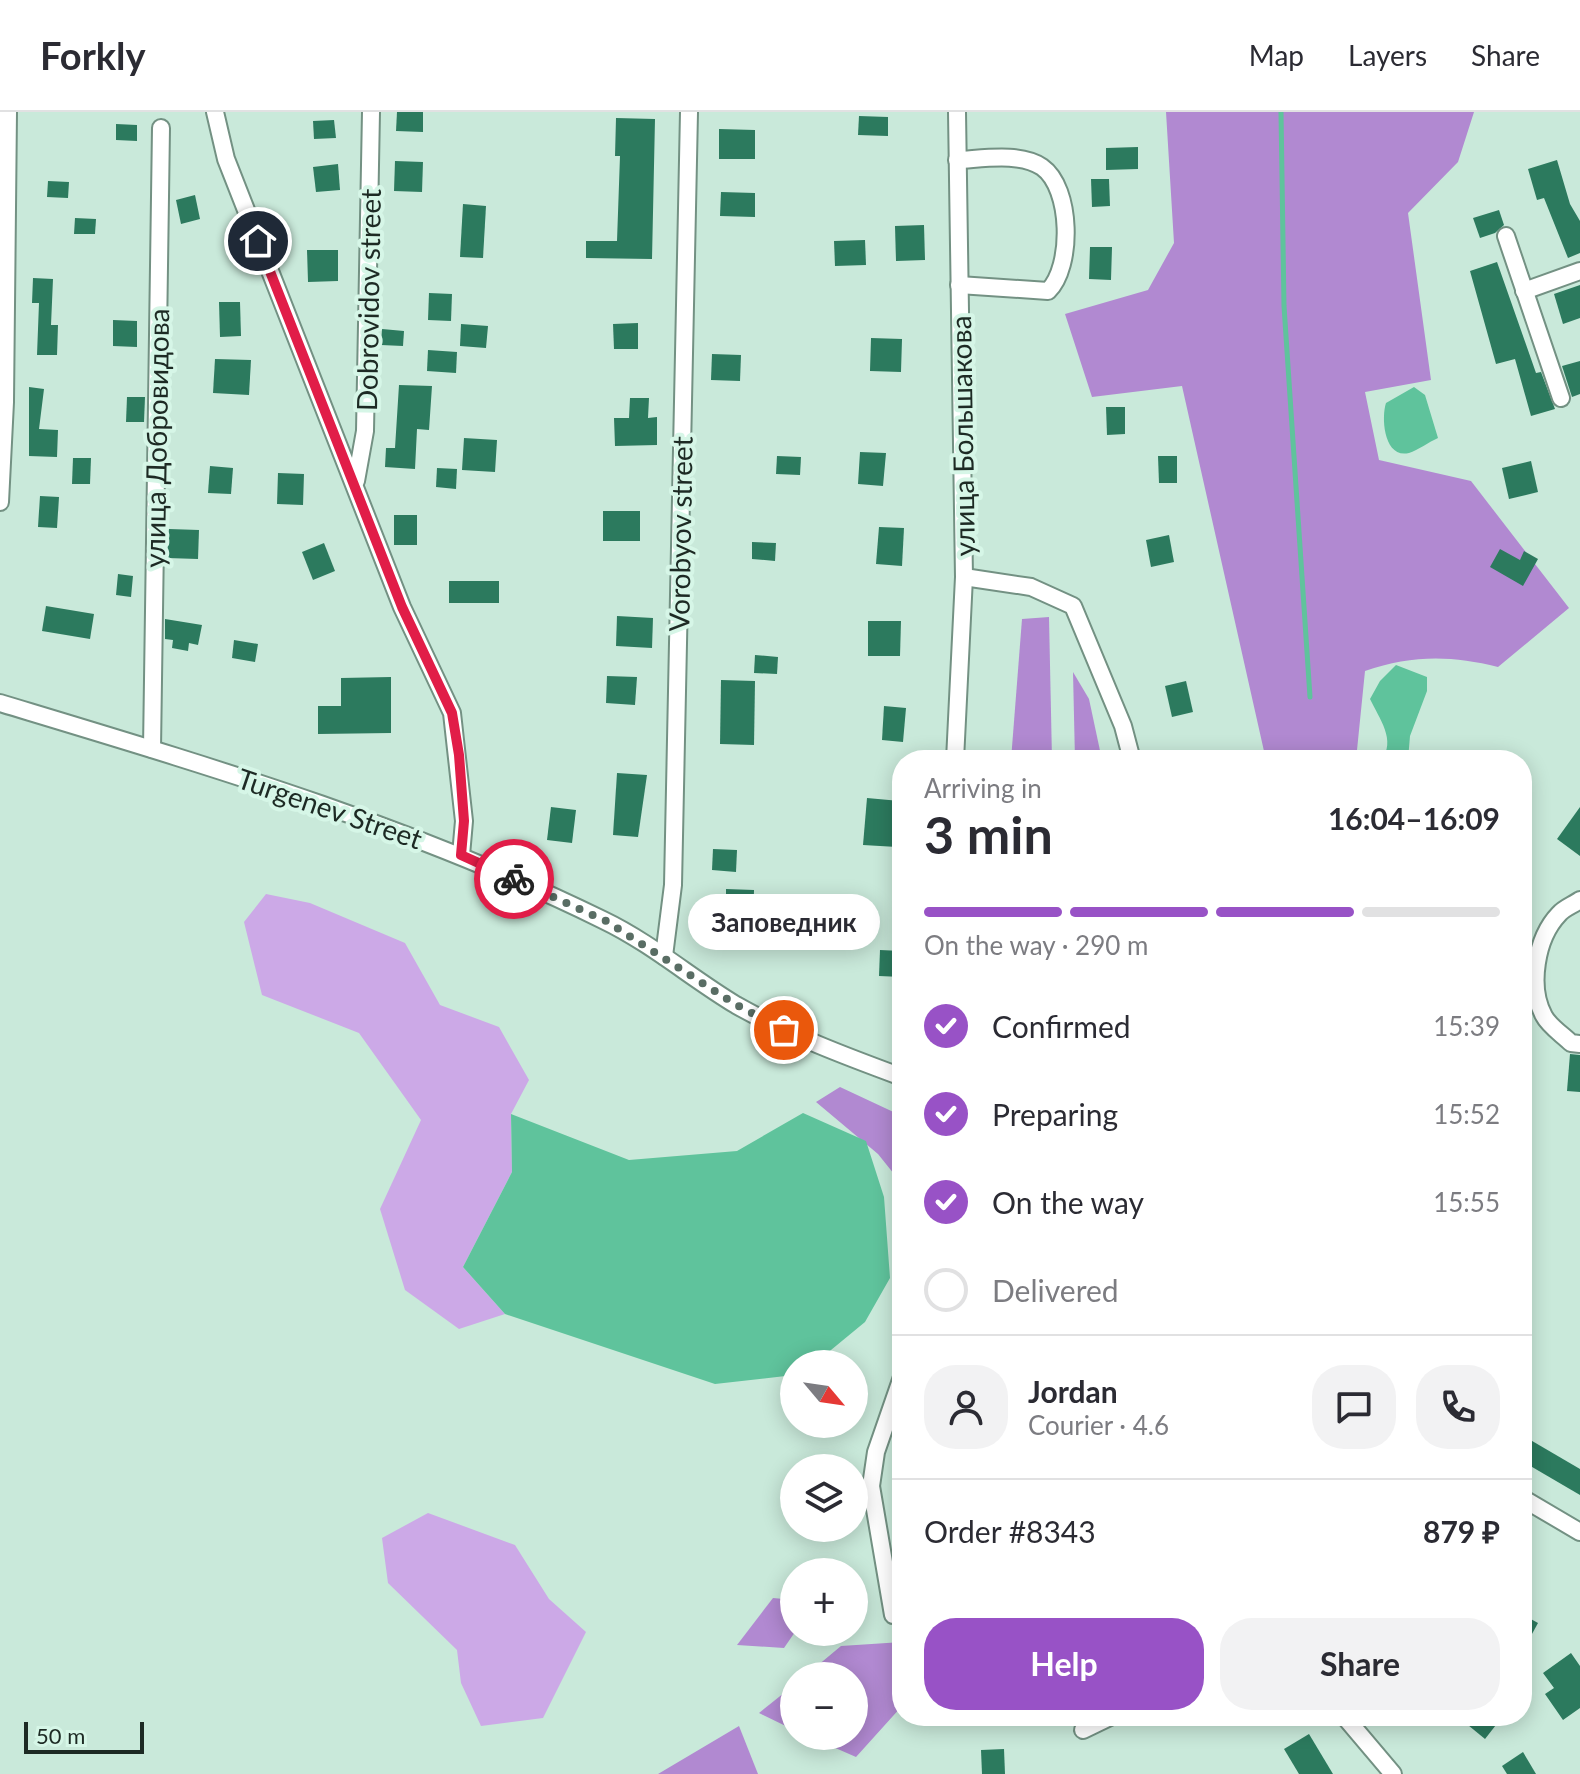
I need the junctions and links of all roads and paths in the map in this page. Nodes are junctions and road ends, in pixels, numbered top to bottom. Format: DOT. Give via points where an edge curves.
graph roads {
  1 [pos="8,112"];
  2 [pos="215,112"];
  3 [pos="371,112"];
  4 [pos="689,112"];
  5 [pos="957,112"];
  6 [pos="161,128"];
  7 [pos="957,160"];
  8 [pos="1506,236"];
  9 [pos="1580,271"];
  10 [pos="959,285"];
  11 [pos="1524,291"];
  12 [pos="1561,398"];
  13 [pos="356,488"];
  14 [pos="0,502"];
  15 [pos="964,577"];
  16 [pos="0,703"];
  17 [pos="152,749"];
  18 [pos="955,750"];
  19 [pos="1129,750"];
  20 [pos="461,855"];
  21 [pos="1580,900"];
  22 [pos="664,956"];
  23 [pos="1575,1043"];
  24 [pos="892,1073"];
  25 [pos="892,1406"];
  26 [pos="1532,1504"];
  27 [pos="1580,1532"];
  28 [pos="892,1609"];
  29 [pos="1091,1726"];
  30 [pos="1352,1726"];
  31 [pos="1083,1730"];
  32 [pos="1393,1774"];
  1 -- 14 [label="street"];
  2 -- 13 [label="street, Dobrovidov street" via="226,159"];
  3 -- 13 [label="street, Dobrovidov street" via="365,431"];
  4 -- 22 [label="street, Vorobyov street" via="673,885"];
  5 -- 7 [label="street, улица Большакова"];
  6 -- 17 [label="street, улица Добровидова"];
  7 -- 10 [label="street, улица Большакова"];
  7 -- 10 [label="street" via="1019,159 1044,169 1058,188 1065,262 1048,291"];
  8 -- 11 [label="street"];
  9 -- 11 [label="street"];
  10 -- 15 [label="street, улица Большакова"];
  11 -- 12 [label="street"];
  13 -- 20 [label="street, Dobrovidov street" via="402,607 452,713 464,821"];
  15 -- 18 [label="street, улица Большакова"];
  15 -- 19 [label="street" via="1031,587 1073,606"];
  16 -- 17 [label="street, Turgenev Street"];
  17 -- 20 [label="street, Turgenev Street" via="292,792"];
  20 -- 22 [label="street, Turgenev Street" via="606,921"];
  21 -- 23 [label="street" via="1559,913 1536,963 1544,1017"];
  22 -- 24 [label="street, Turgenev Street" via="735,1004 808,1042"];
  25 -- 28 [label="street" via="871,1486"];
  26 -- 27 [label="street"];
  29 -- 31 [label="street"];
  30 -- 32 [label="street"];
}
